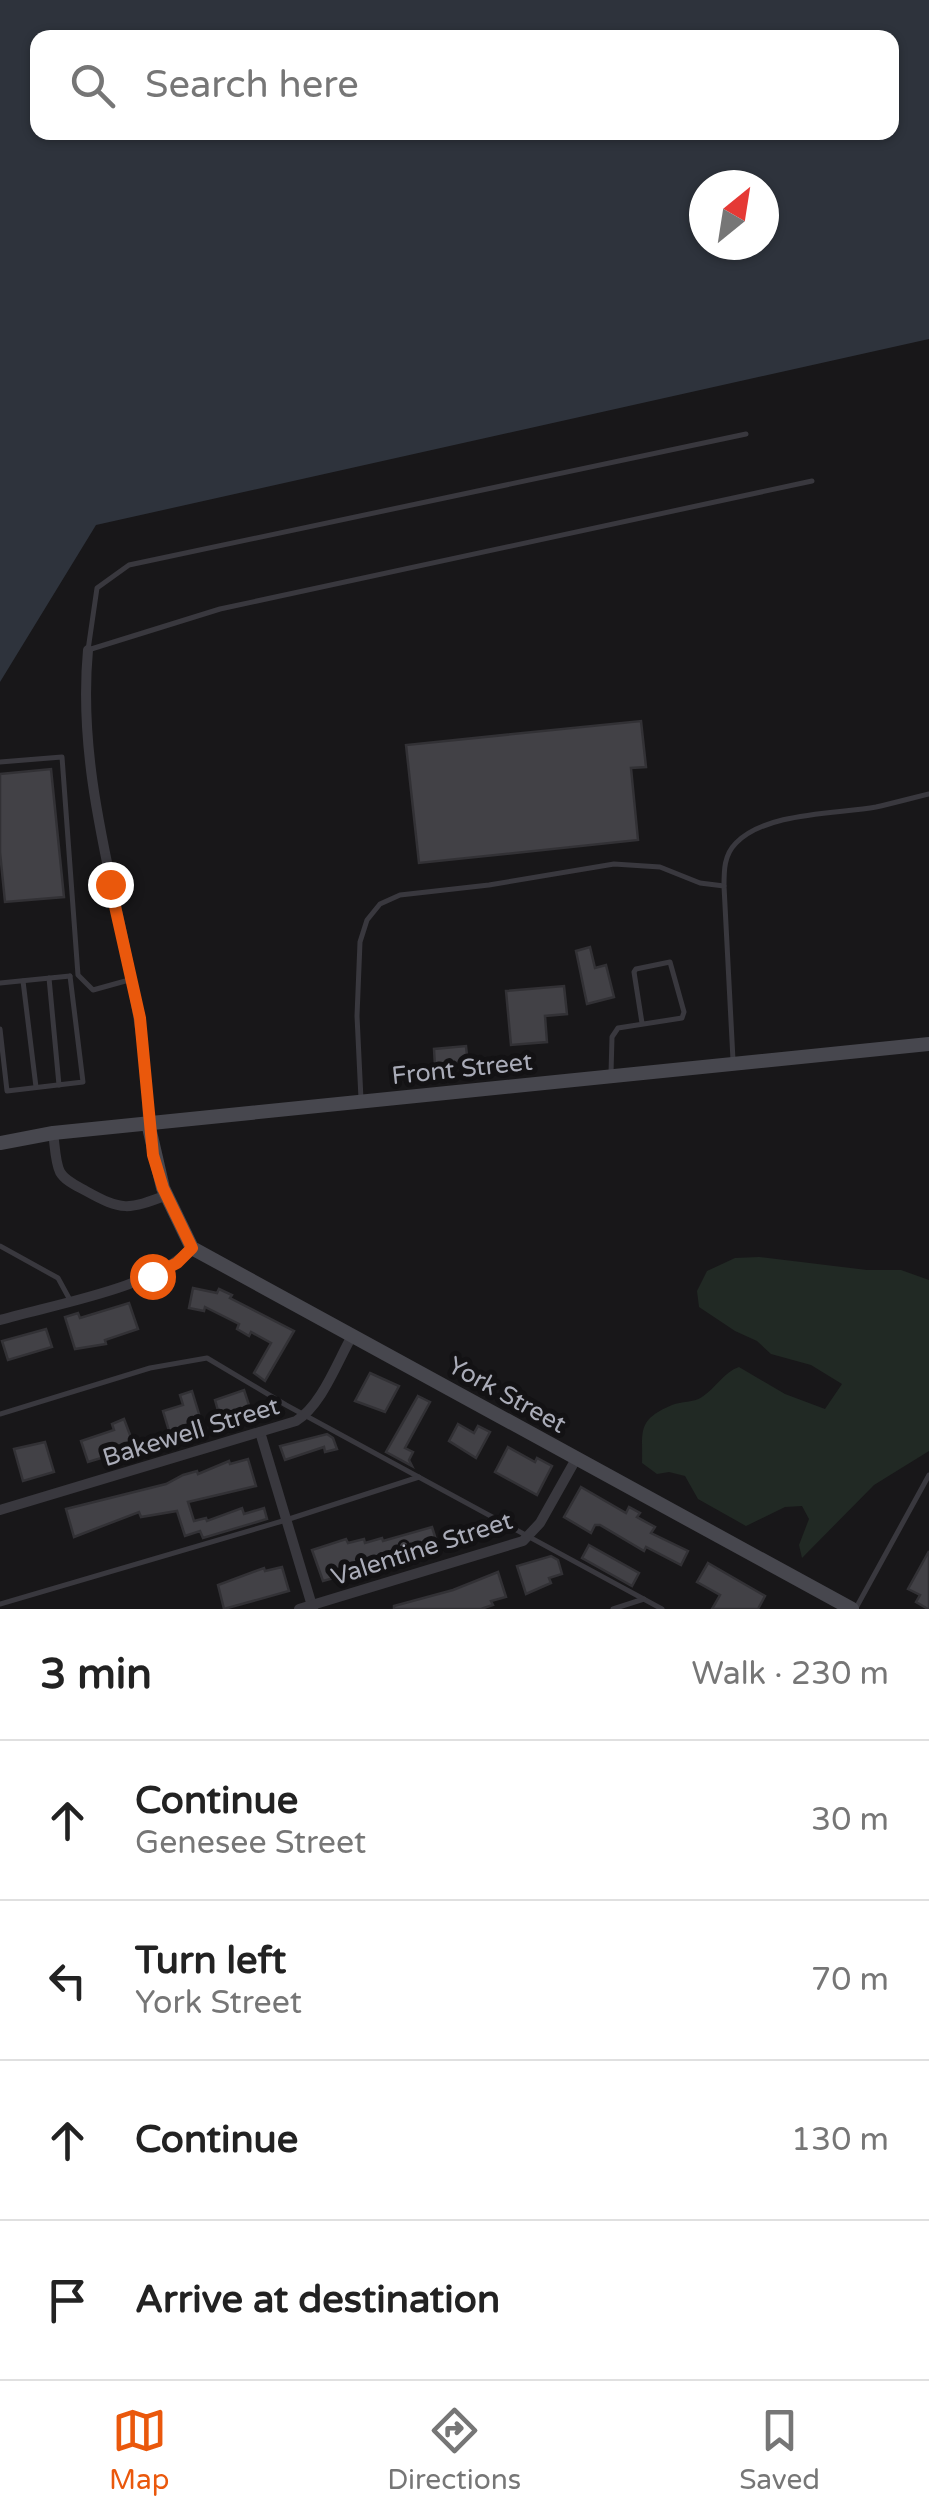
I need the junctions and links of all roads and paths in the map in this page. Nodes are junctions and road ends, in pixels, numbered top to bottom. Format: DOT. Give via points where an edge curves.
graph roads {
  1 [pos="746,434"];
  2 [pos="812,481"];
  3 [pos="88,650"];
  4 [pos="0,762"];
  5 [pos="929,794"];
  6 [pos="724,886"];
  7 [pos="74,975"];
  8 [pos="49,978"];
  9 [pos="23,980"];
  10 [pos="132,980"];
  11 [pos="0,982"];
  12 [pos="642,1023"];
  13 [pos="0,1030"];
  14 [pos="929,1044"];
  15 [pos="733,1064"];
  16 [pos="611,1076"];
  17 [pos="60,1084"];
  18 [pos="36,1088"];
  19 [pos="361,1102"];
  20 [pos="148,1123"];
  21 [pos="53,1133"];
  22 [pos="0,1143"];
  23 [pos="167,1196"];
  24 [pos="0,1246"];
  25 [pos="192,1248"];
  26 [pos="70,1300"];
  27 [pos="0,1320"];
  28 [pos="352,1336"];
  29 [pos="0,1414"];
  30 [pos="306,1415"];
  31 [pos="260,1432"];
  32 [pos="576,1459"];
  33 [pos="929,1475"];
  34 [pos="419,1477"];
  35 [pos="0,1510"];
  36 [pos="286,1520"];
  37 [pos="528,1536"];
  38 [pos="644,1600"];
  39 [pos="0,1604"];
  40 [pos="312,1607"];
  41 [pos="298,1609"];
  42 [pos="613,1609"];
  43 [pos="662,1609"];
  44 [pos="854,1609"];
  1 -- 3 [label="lane" via="129,565 97,588"];
  2 -- 3 [label="lane" via="220,609"];
  3 -- 10 [label="street" via="88,747"];
  4 -- 7 [label="lane" via="62,757"];
  5 -- 6 [label="lane" via="754,830 724,861"];
  6 -- 15 [label="lane"];
  6 -- 19 [label="lane" via="660,867 614,864 400,895 380,904 360,942"];
  7 -- 8 [label="lane"];
  7 -- 10 [label="lane" via="93,990"];
  7 -- 17 [label="lane" via="83,1082"];
  8 -- 9 [label="lane"];
  8 -- 17 [label="lane"];
  9 -- 11 [label="lane"];
  9 -- 18 [label="lane"];
  10 -- 20 [label="street" via="148,1078"];
  12 -- 12 [label="lane" via="682,1018 670,962 636,969"];
  12 -- 16 [label="lane" via="614,1032"];
  13 -- 18 [label="lane" via="7,1091"];
  14 -- 15 [label="street, Front Street"];
  15 -- 16 [label="street, Front Street"];
  16 -- 19 [label="street, Front Street"];
  17 -- 18 [label="lane"];
  19 -- 20 [label="street, Front Street"];
  20 -- 21 [label="street, Front Street"];
  20 -- 23 [label="street"];
  21 -- 22 [label="street, Front Street"];
  21 -- 23 [label="street" via="60,1172 111,1205 136,1207"];
  23 -- 25 [label="street"];
  24 -- 26 [label="lane" via="58,1278"];
  25 -- 26 [label="street" via="152,1276"];
  25 -- 28 [label="street, York Street"];
  26 -- 27 [label="street"];
  28 -- 30 [label="street, Bakewell Street"];
  28 -- 32 [label="street, York Street"];
  29 -- 30 [label="lane" via="150,1368 207,1358"];
  30 -- 31 [label="street, Bakewell Street"];
  30 -- 34 [label="lane"];
  31 -- 35 [label="street, Bakewell Street"];
  31 -- 36 [label="street"];
  32 -- 37 [label="street, Valentine Street"];
  32 -- 44 [label="street, York Street"];
  33 -- 44 [label="lane"];
  34 -- 36 [label="lane"];
  34 -- 37 [label="lane"];
  36 -- 39 [label="lane"];
  36 -- 40 [label="street"];
  37 -- 38 [label="lane"];
  37 -- 40 [label="street, Valentine Street"];
  38 -- 42 [label="lane"];
  38 -- 43 [label="lane"];
  40 -- 41 [label="street, Valentine Street"];
}
